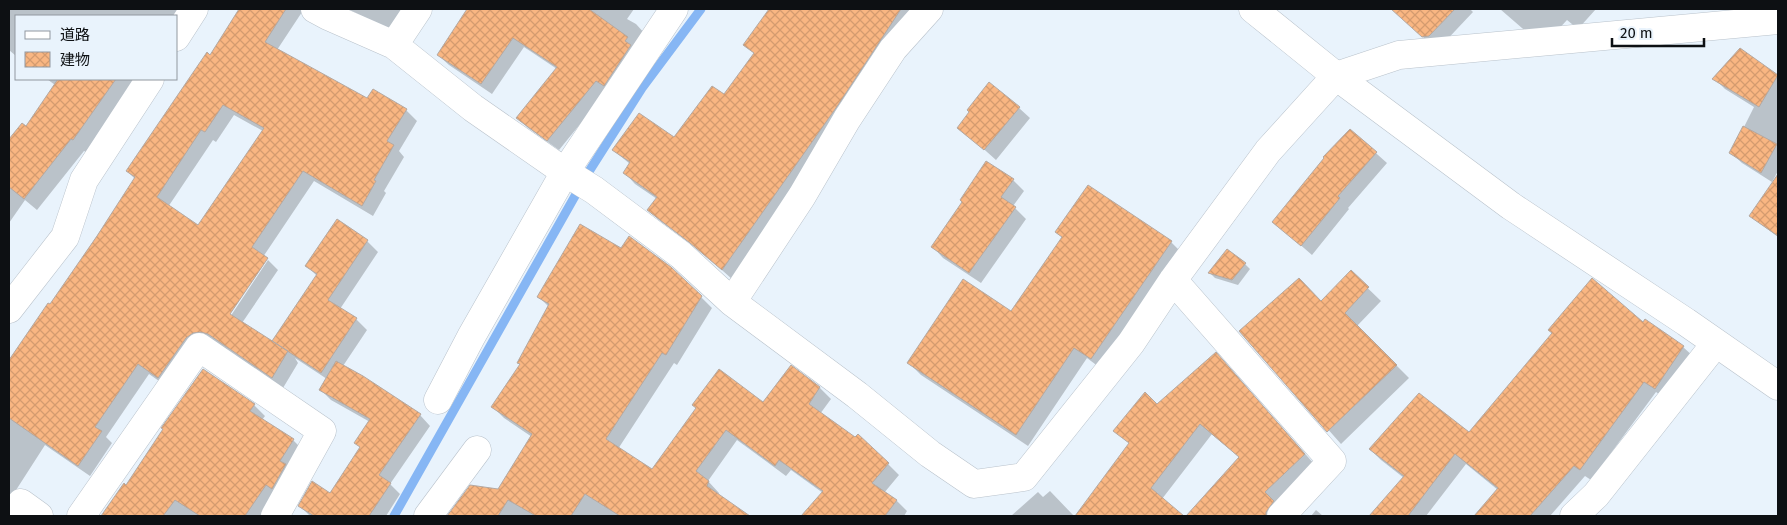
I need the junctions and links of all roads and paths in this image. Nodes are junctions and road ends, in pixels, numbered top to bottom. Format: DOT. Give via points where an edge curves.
graph roads {
  1 [pos="194,9"];
  2 [pos="316,9"];
  3 [pos="418,9"];
  4 [pos="674,9"];
  5 [pos="929,9"];
  6 [pos="1253,9"];
  7 [pos="1778,20"];
  8 [pos="178,34"];
  9 [pos="394,45"];
  10 [pos="1336,76"];
  11 [pos="149,80"];
  12 [pos="579,180"];
  13 [pos="1173,280"];
  14 [pos="732,302"];
  15 [pos="9,309"];
  16 [pos="1716,343"];
  17 [pos="1778,386"];
  18 [pos="438,400"];
  19 [pos="477,450"];
  20 [pos="10,516"];
  21 [pos="39,516"];
  22 [pos="81,516"];
  23 [pos="275,516"];
  24 [pos="428,516"];
  25 [pos="1281,516"];
  26 [pos="1574,516"];
  1 -- 8 [label="street"];
  2 -- 9 [label="street"];
  3 -- 9 [label="street"];
  4 -- 12 [label="street"];
  5 -- 14 [label="street" via="893,49"];
  6 -- 10 [label="street"];
  7 -- 10 [label="street" via="1399,55"];
  9 -- 12 [label="street" via="473,108"];
  10 -- 13 [label="street" via="1268,151"];
  10 -- 16 [label="street" via="1511,206"];
  11 -- 15 [label="street" via="84,180 65,237"];
  12 -- 14 [label="street" via="681,255"];
  12 -- 18 [label="street" via="471,337"];
  13 -- 14 [label="street" via="1131,343 1024,477 974,484"];
  13 -- 25 [label="street" via="1332,461"];
  16 -- 17 [label="street"];
  16 -- 26 [label="street" via="1596,495"];
  19 -- 24 [label="street"];
  20 -- 21 [label="street" via="21,503"];
  22 -- 23 [label="street" via="199,347 322,431"];
}
